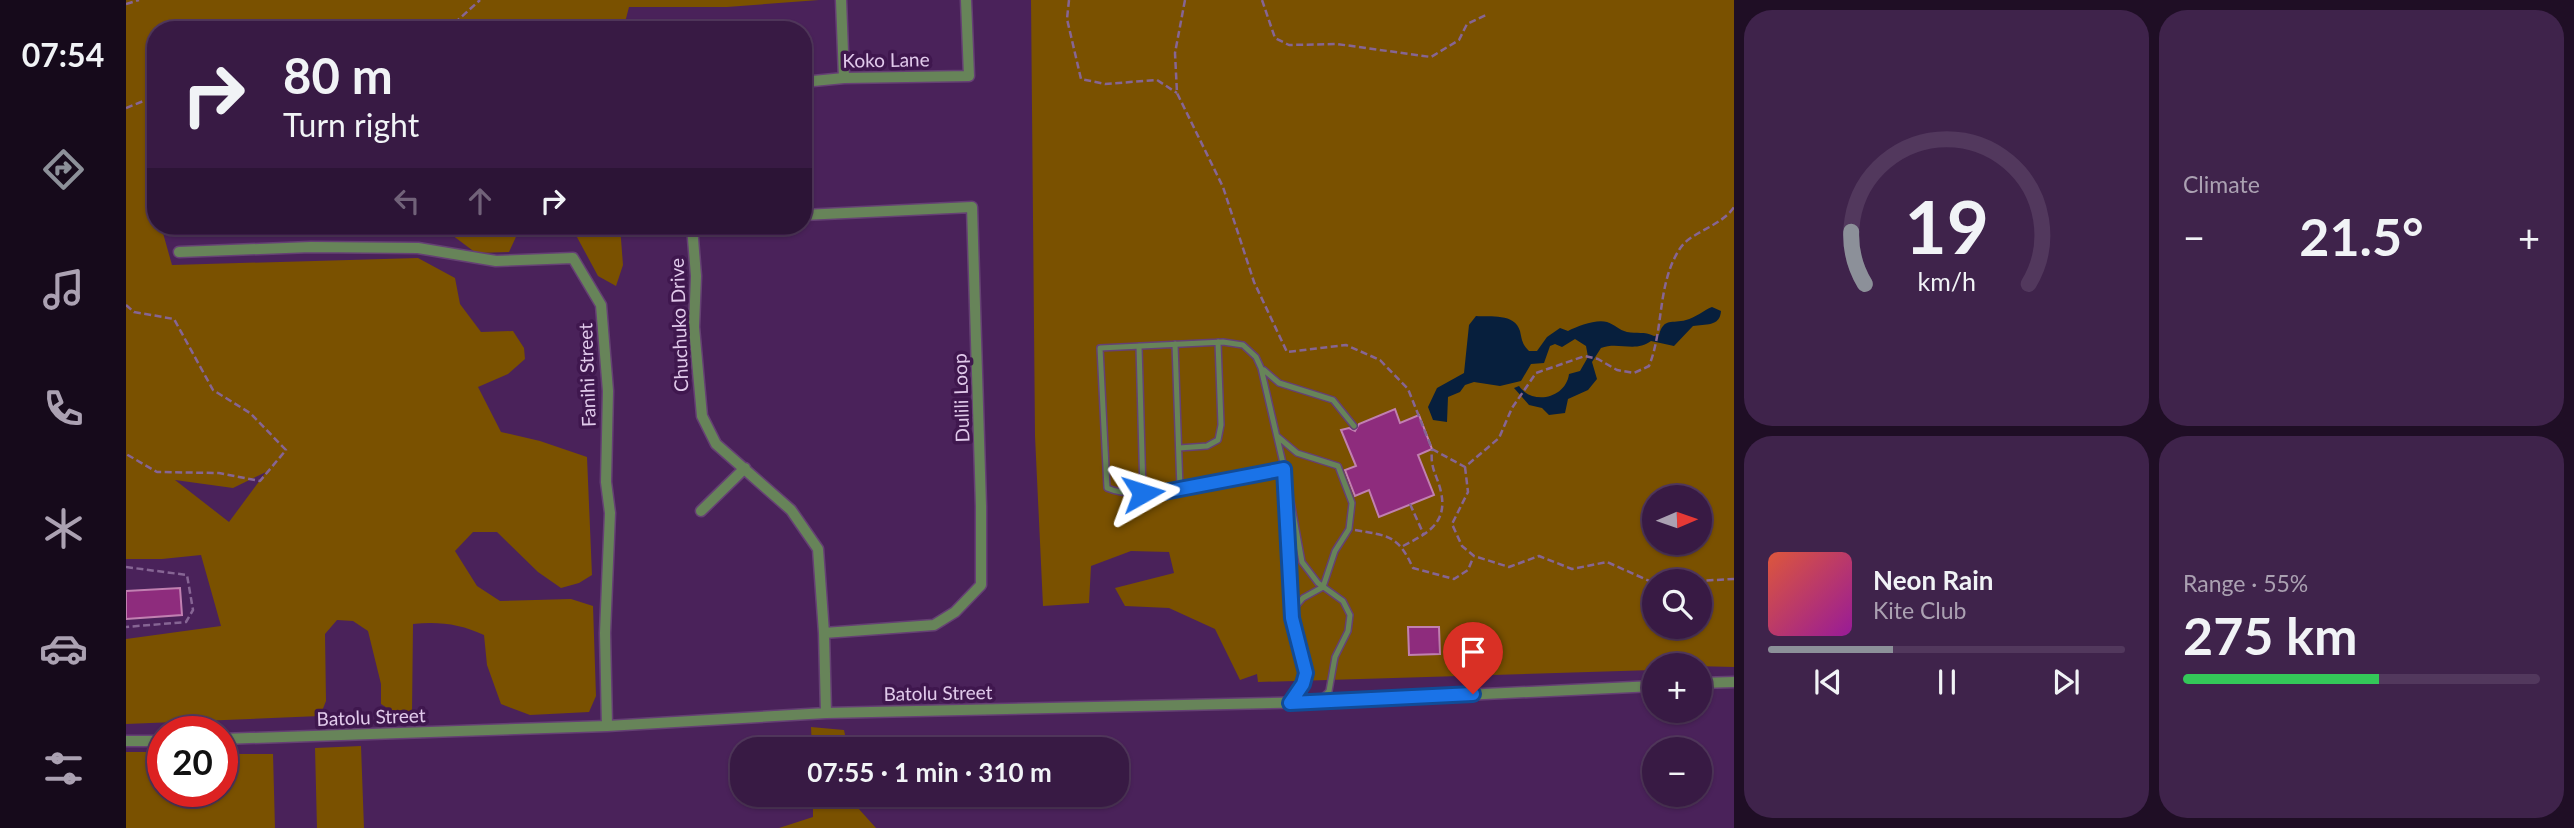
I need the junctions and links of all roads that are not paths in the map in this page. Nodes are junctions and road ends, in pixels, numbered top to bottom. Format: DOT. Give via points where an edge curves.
graph roads {
  1 [pos="841,0"];
  2 [pos="965,0"];
  3 [pos="844,78"];
  4 [pos="812,81"];
  5 [pos="812,215"];
  6 [pos="693,235"];
  7 [pos="179,252"];
  8 [pos="1218,342"];
  9 [pos="1175,344"];
  10 [pos="1139,346"];
  11 [pos="1261,368"];
  12 [pos="1354,426"];
  13 [pos="1277,436"];
  14 [pos="1179,448"];
  15 [pos="1283,461"];
  16 [pos="745,468"];
  17 [pos="1284,469"];
  18 [pos="1181,489"];
  19 [pos="1143,493"];
  20 [pos="701,511"];
  21 [pos="1323,587"];
  22 [pos="1292,611"];
  23 [pos="824,633"];
  24 [pos="1734,682"];
  25 [pos="1712,683"];
  26 [pos="1642,687"];
  27 [pos="1317,702"];
  28 [pos="1290,703"];
  29 [pos="826,713"];
  30 [pos="607,726"];
  31 [pos="238,738"];
  32 [pos="147,740"];
  33 [pos="126,741"];
  1 -- 3 [label="street"];
  2 -- 3 [label="street, Koko Lane" via="969,76"];
  3 -- 4 [label="street, Koko Lane"];
  5 -- 23 [label="street, Dulili Loop" via="972,207 981,506 981,585 955,611 934,625"];
  6 -- 16 [label="street, Chuchuko Drive" via="702,416 716,444"];
  7 -- 30 [label="street, Fanihi Street" via="405,248 496,261 573,258 601,305 606,366 610,513"];
  8 -- 9 [label="lane"];
  8 -- 11 [label="lane" via="1243,345"];
  8 -- 14 [label="lane" via="1218,440 1207,446"];
  9 -- 10 [label="lane"];
  9 -- 14 [label="lane"];
  10 -- 19 [label="lane"];
  10 -- 19 [label="lane" via="1100,348 1107,488 1119,494"];
  11 -- 12 [label="lane" via="1279,383 1333,400"];
  11 -- 13 [label="lane"];
  13 -- 15 [label="lane"];
  13 -- 21 [label="lane" via="1297,453 1338,466 1352,503 1349,529 1335,551"];
  14 -- 18 [label="lane"];
  15 -- 17 [label="lane"];
  15 -- 21 [label="lane" via="1301,562"];
  16 -- 20 [label="street"];
  16 -- 23 [label="street, Chuchuko Drive" via="791,510 818,548"];
  17 -- 18 [label="lane"];
  17 -- 22 [label="lane"];
  18 -- 19 [label="lane"];
  21 -- 22 [label="lane" via="1303,598"];
  21 -- 27 [label="lane" via="1348,607 1350,623 1335,657 1329,691"];
  22 -- 28 [label="lane" via="1306,673"];
  23 -- 29 [label="street, Chuchuko Drive"];
  24 -- 25 [label="street"];
  26 -- 27 [label="street, Batolu Street"];
  27 -- 28 [label="street, Batolu Street"];
  28 -- 29 [label="street, Batolu Street"];
  29 -- 30 [label="street, Batolu Street"];
  30 -- 31 [label="street, Batolu Street"];
  32 -- 33 [label="street"];
}
